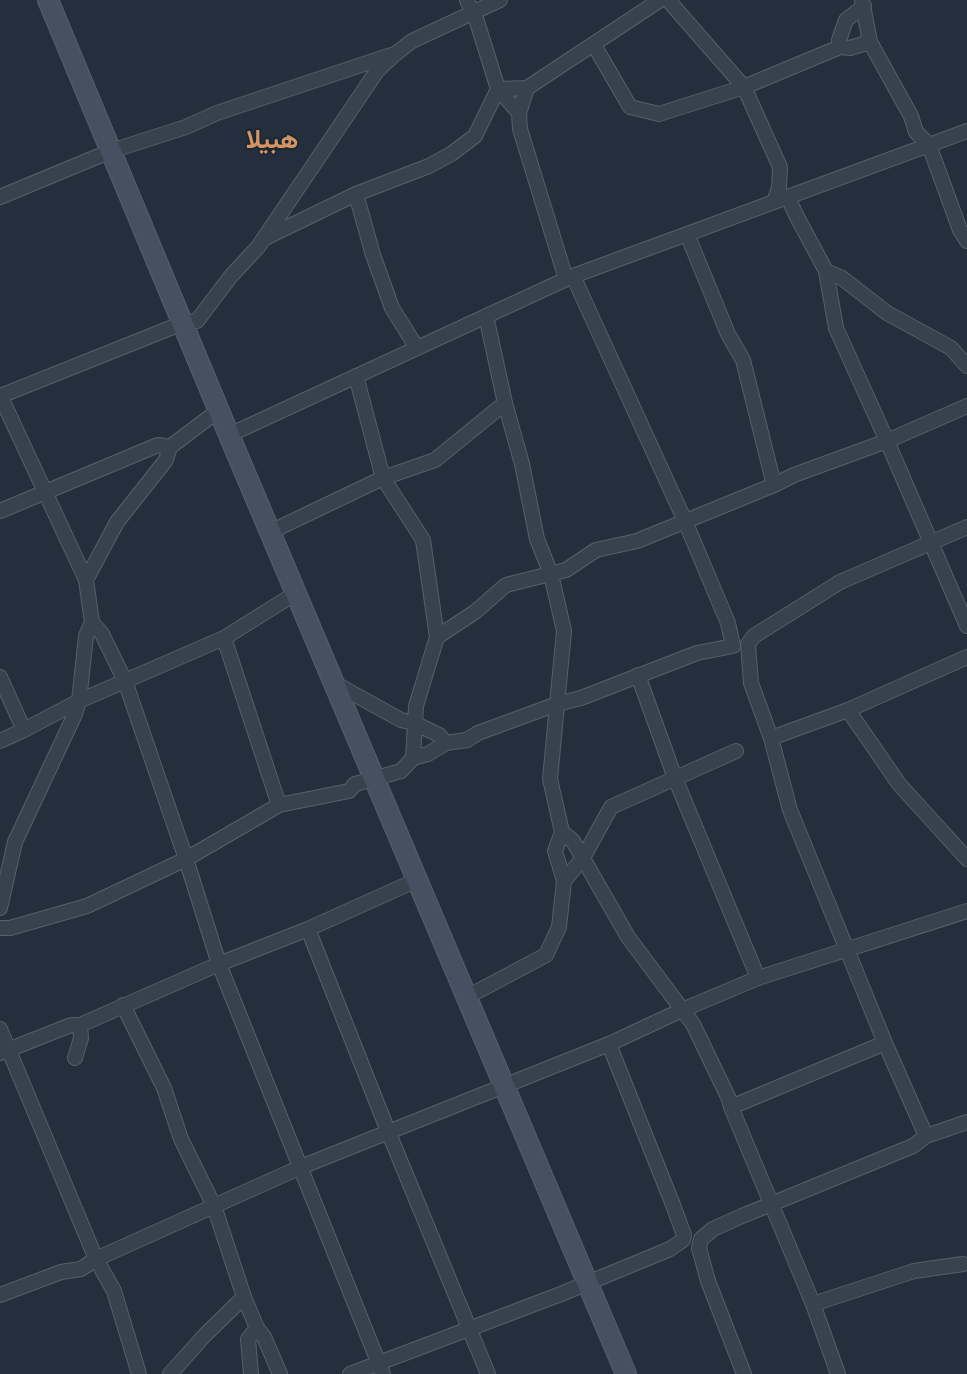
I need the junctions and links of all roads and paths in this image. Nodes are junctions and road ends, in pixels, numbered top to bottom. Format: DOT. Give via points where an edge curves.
graph roads {
  1 [pos="48,0"];
  2 [pos="500,0"];
  3 [pos="660,0"];
  4 [pos="668,0"];
  5 [pos="863,3"];
  6 [pos="470,6"];
  7 [pos="870,42"];
  8 [pos="594,45"];
  9 [pos="840,47"];
  10 [pos="394,55"];
  11 [pos="744,87"];
  12 [pos="527,88"];
  13 [pos="498,89"];
  14 [pos="519,113"];
  15 [pos="967,131"];
  16 [pos="929,145"];
  17 [pos="111,151"];
  18 [pos="356,194"];
  19 [pos="0,197"];
  20 [pos="788,197"];
  21 [pos="774,202"];
  22 [pos="687,234"];
  23 [pos="264,238"];
  24 [pos="967,241"];
  25 [pos="826,271"];
  26 [pos="569,277"];
  27 [pos="486,316"];
  28 [pos="183,323"];
  29 [pos="418,348"];
  30 [pos="967,366"];
  31 [pos="356,376"];
  32 [pos="0,396"];
  33 [pos="505,403"];
  34 [pos="967,406"];
  35 [pos="219,410"];
  36 [pos="230,435"];
  37 [pos="887,441"];
  38 [pos="170,447"];
  39 [pos="383,478"];
  40 [pos="774,486"];
  41 [pos="44,492"];
  42 [pos="0,511"];
  43 [pos="685,521"];
  44 [pos="967,527"];
  45 [pos="270,532"];
  46 [pos="931,542"];
  47 [pos="551,574"];
  48 [pos="86,580"];
  49 [pos="296,593"];
  50 [pos="92,622"];
  51 [pos="967,626"];
  52 [pos="436,636"];
  53 [pos="224,638"];
  54 [pos="967,657"];
  55 [pos="638,676"];
  56 [pos="0,677"];
  57 [pos="125,680"];
  58 [pos="334,683"];
  59 [pos="79,701"];
  60 [pos="558,704"];
  61 [pos="848,710"];
  62 [pos="414,723"];
  63 [pos="24,730"];
  64 [pos="771,738"];
  65 [pos="0,741"];
  66 [pos="446,743"];
  67 [pos="736,751"];
  68 [pos="413,758"];
  69 [pos="675,778"];
  70 [pos="374,779"];
  71 [pos="279,805"];
  72 [pos="562,832"];
  73 [pos="583,858"];
  74 [pos="186,859"];
  75 [pos="967,859"];
  76 [pos="417,880"];
  77 [pos="564,881"];
  78 [pos="0,908"];
  79 [pos="967,911"];
  80 [pos="0,928"];
  81 [pos="308,929"];
  82 [pos="847,949"];
  83 [pos="220,964"];
  84 [pos="758,978"];
  85 [pos="466,997"];
  86 [pos="123,1005"];
  87 [pos="682,1010"];
  88 [pos="80,1025"];
  89 [pos="0,1029"];
  90 [pos="885,1043"];
  91 [pos="609,1044"];
  92 [pos="4,1051"];
  93 [pos="75,1058"];
  94 [pos="504,1085"];
  95 [pos="731,1107"];
  96 [pos="967,1122"];
  97 [pos="388,1132"];
  98 [pos="926,1136"];
  99 [pos="301,1167"];
  100 [pos="772,1204"];
  101 [pos="214,1206"];
  102 [pos="96,1259"];
  103 [pos="963,1264"];
  104 [pos="587,1283"];
  105 [pos="2,1290"];
  106 [pos="244,1297"];
  107 [pos="813,1304"];
  108 [pos="257,1328"];
  109 [pos="470,1329"];
  110 [pos="381,1369"];
  111 [pos="139,1374"];
  112 [pos="170,1374"];
  113 [pos="251,1374"];
  114 [pos="280,1374"];
  115 [pos="350,1374"];
  116 [pos="488,1374"];
  117 [pos="626,1374"];
  118 [pos="744,1374"];
  119 [pos="838,1374"];
  1 -- 17 [label="main road"];
  2 -- 6 [label="street"];
  3 -- 8 [label="street"];
  4 -- 11 [label="street"];
  5 -- 7 [label="street"];
  5 -- 9 [label="street" via="846,20"];
  6 -- 10 [label="street"];
  6 -- 13 [label="street"];
  7 -- 9 [label="street" via="850,48"];
  7 -- 16 [label="street" via="912,116 916,132"];
  8 -- 11 [label="street" via="630,107 659,114"];
  8 -- 12 [label="street"];
  9 -- 11 [label="street"];
  10 -- 17 [label="street"];
  10 -- 23 [label="street" via="364,90"];
  11 -- 21 [label="street" via="780,167 779,188"];
  12 -- 13 [label="street"];
  12 -- 14 [label="street"];
  13 -- 14 [label="street"];
  13 -- 18 [label="street" via="475,136 451,154 429,166"];
  14 -- 26 [label="street" via="520,129"];
  15 -- 16 [label="street"];
  16 -- 20 [label="street"];
  16 -- 24 [label="street"];
  17 -- 19 [label="street"];
  17 -- 28 [label="main road"];
  18 -- 23 [label="street"];
  18 -- 29 [label="street" via="392,308"];
  20 -- 21 [label="street"];
  20 -- 25 [label="street"];
  21 -- 22 [label="street"];
  22 -- 26 [label="street"];
  22 -- 40 [label="street" via="728,334 743,360"];
  23 -- 28 [label="street" via="196,321"];
  25 -- 30 [label="street" via="842,278 887,313 951,348"];
  25 -- 37 [label="street" via="836,328"];
  26 -- 27 [label="street"];
  26 -- 43 [label="street"];
  27 -- 29 [label="street"];
  27 -- 33 [label="street"];
  28 -- 32 [label="street"];
  28 -- 35 [label="main road"];
  29 -- 31 [label="street"];
  31 -- 36 [label="street"];
  31 -- 39 [label="street"];
  32 -- 41 [label="street"];
  33 -- 39 [label="street" via="435,460"];
  33 -- 47 [label="street" via="522,464 537,539"];
  34 -- 37 [label="street"];
  35 -- 36 [label="main road"];
  35 -- 38 [label="street"];
  36 -- 45 [label="main road"];
  37 -- 40 [label="street" via="794,475"];
  37 -- 46 [label="street"];
  38 -- 41 [label="street" via="158,445"];
  38 -- 48 [label="street" via="166,460 117,522"];
  39 -- 45 [label="street"];
  39 -- 52 [label="street" via="423,540"];
  40 -- 43 [label="street"];
  41 -- 42 [label="street"];
  41 -- 48 [label="street"];
  43 -- 47 [label="street" via="637,541 596,550 566,570"];
  43 -- 55 [label="street" via="728,622 733,646 697,653"];
  44 -- 46 [label="street"];
  45 -- 49 [label="main road"];
  46 -- 51 [label="street"];
  46 -- 64 [label="street" via="840,582 754,636 748,644 751,683"];
  47 -- 52 [label="street" via="506,585 475,612"];
  47 -- 60 [label="street" via="564,631"];
  48 -- 50 [label="street"];
  49 -- 53 [label="street"];
  49 -- 58 [label="main road"];
  50 -- 57 [label="street" via="102,634"];
  50 -- 59 [label="street" via="86,636"];
  52 -- 62 [label="street"];
  53 -- 57 [label="street"];
  53 -- 71 [label="street"];
  54 -- 61 [label="street"];
  55 -- 60 [label="street"];
  55 -- 69 [label="street"];
  56 -- 63 [label="street"];
  57 -- 59 [label="street"];
  57 -- 74 [label="street"];
  58 -- 62 [label="street" via="401,720"];
  58 -- 70 [label="main road"];
  59 -- 63 [label="street"];
  59 -- 78 [label="street" via="15,842"];
  60 -- 66 [label="street" via="467,740"];
  60 -- 72 [label="street" via="550,780"];
  61 -- 64 [label="street"];
  61 -- 75 [label="street" via="898,784"];
  62 -- 66 [label="street" via="440,735"];
  62 -- 68 [label="street"];
  63 -- 65 [label="street"];
  64 -- 82 [label="street" via="790,810"];
  66 -- 68 [label="street" via="428,754"];
  67 -- 69 [label="street"];
  68 -- 70 [label="street" via="401,771"];
  69 -- 73 [label="street" via="611,807"];
  69 -- 84 [label="street"];
  70 -- 71 [label="street" via="355,784 349,791"];
  70 -- 76 [label="main road"];
  71 -- 74 [label="street"];
  72 -- 73 [label="street" via="573,841"];
  72 -- 77 [label="street" via="555,851"];
  73 -- 77 [label="street"];
  73 -- 87 [label="street" via="628,936"];
  74 -- 80 [label="street" via="87,906"];
  74 -- 83 [label="street"];
  76 -- 81 [label="street"];
  76 -- 85 [label="main road"];
  77 -- 85 [label="street" via="559,927 546,955"];
  79 -- 82 [label="street"];
  81 -- 83 [label="street"];
  81 -- 97 [label="street"];
  82 -- 84 [label="street"];
  82 -- 90 [label="street"];
  83 -- 86 [label="street"];
  83 -- 99 [label="street"];
  84 -- 87 [label="street"];
  85 -- 94 [label="main road"];
  86 -- 88 [label="street"];
  86 -- 101 [label="street" via="164,1088 181,1139"];
  87 -- 91 [label="street"];
  87 -- 95 [label="street" via="692,1024"];
  88 -- 92 [label="street" via="71,1025"];
  88 -- 93 [label="street" via="81,1038"];
  89 -- 92 [label="street"];
  90 -- 95 [label="street"];
  90 -- 98 [label="street"];
  91 -- 94 [label="street"];
  91 -- 104 [label="street" via="684,1235 683,1240 670,1249"];
  92 -- 102 [label="street"];
  94 -- 97 [label="street"];
  94 -- 104 [label="main road"];
  95 -- 100 [label="street"];
  96 -- 98 [label="street"];
  97 -- 99 [label="street"];
  97 -- 109 [label="street"];
  98 -- 100 [label="street" via="912,1146"];
  99 -- 101 [label="street"];
  99 -- 110 [label="street"];
  100 -- 107 [label="street"];
  100 -- 118 [label="street" via="713,1229 701,1239 699,1248 708,1281"];
  101 -- 102 [label="street"];
  101 -- 106 [label="street"];
  102 -- 105 [label="street" via="81,1269"];
  102 -- 111 [label="street" via="114,1291"];
  103 -- 107 [label="street" via="914,1271"];
  104 -- 109 [label="street"];
  104 -- 117 [label="main road"];
  106 -- 108 [label="street"];
  106 -- 112 [label="street"];
  107 -- 119 [label="street"];
  108 -- 113 [label="street" via="248,1339"];
  108 -- 114 [label="street"];
  109 -- 110 [label="street"];
  109 -- 116 [label="street"];
  110 -- 115 [label="street"];
}
